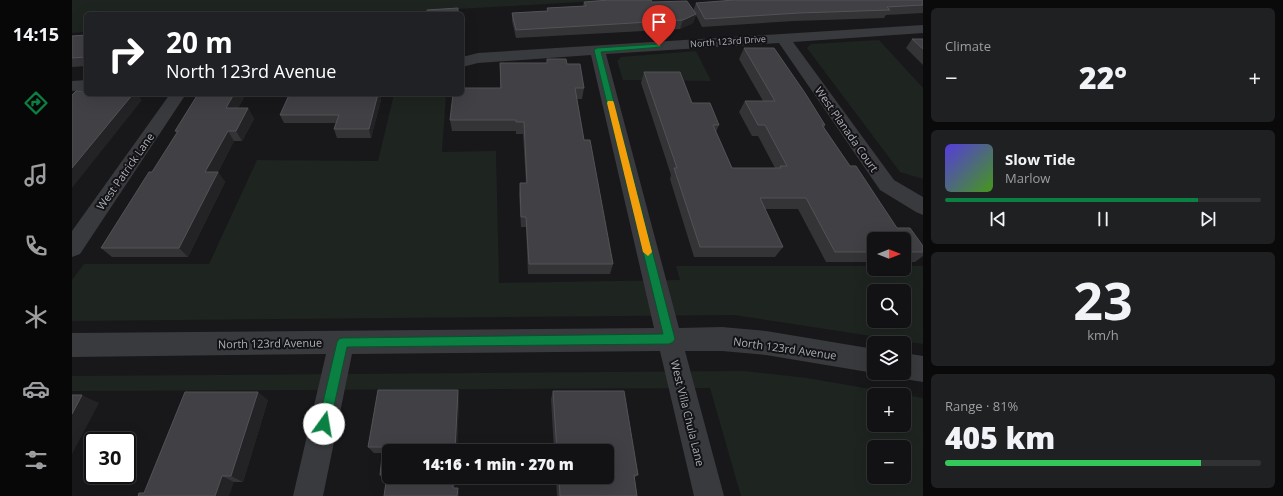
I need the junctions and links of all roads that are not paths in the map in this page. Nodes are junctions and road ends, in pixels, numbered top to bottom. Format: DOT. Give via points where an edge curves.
graph roads {
  1 [pos="923,29"];
  2 [pos="783,38"];
  3 [pos="597,50"];
  4 [pos="464,62"];
  5 [pos="84,85"];
  6 [pos="72,86"];
  7 [pos="177,96"];
  8 [pos="923,207"];
  9 [pos="72,248"];
  10 [pos="669,339"];
  11 [pos="342,342"];
  12 [pos="72,345"];
  13 [pos="867,360"];
  14 [pos="911,367"];
  15 [pos="923,369"];
  16 [pos="308,496"];
  17 [pos="709,496"];
  1 -- 2 [label="street, North 123rd Drive"];
  2 -- 3 [label="street, North 123rd Drive"];
  2 -- 8 [label="street, West Planada Court" via="887,185"];
  3 -- 4 [label="street, North 123rd Drive" via="478,58"];
  3 -- 10 [label="street, West Villa Chula Lane"];
  5 -- 6 [label="street"];
  7 -- 9 [label="street, West Patrick Lane"];
  10 -- 11 [label="street, North 123rd Avenue"];
  10 -- 13 [label="street, North 123rd Avenue" via="766,343"];
  10 -- 17 [label="street, West Villa Chula Lane"];
  11 -- 12 [label="street, North 123rd Avenue"];
  11 -- 16 [label="street"];
  14 -- 15 [label="street"];
}
